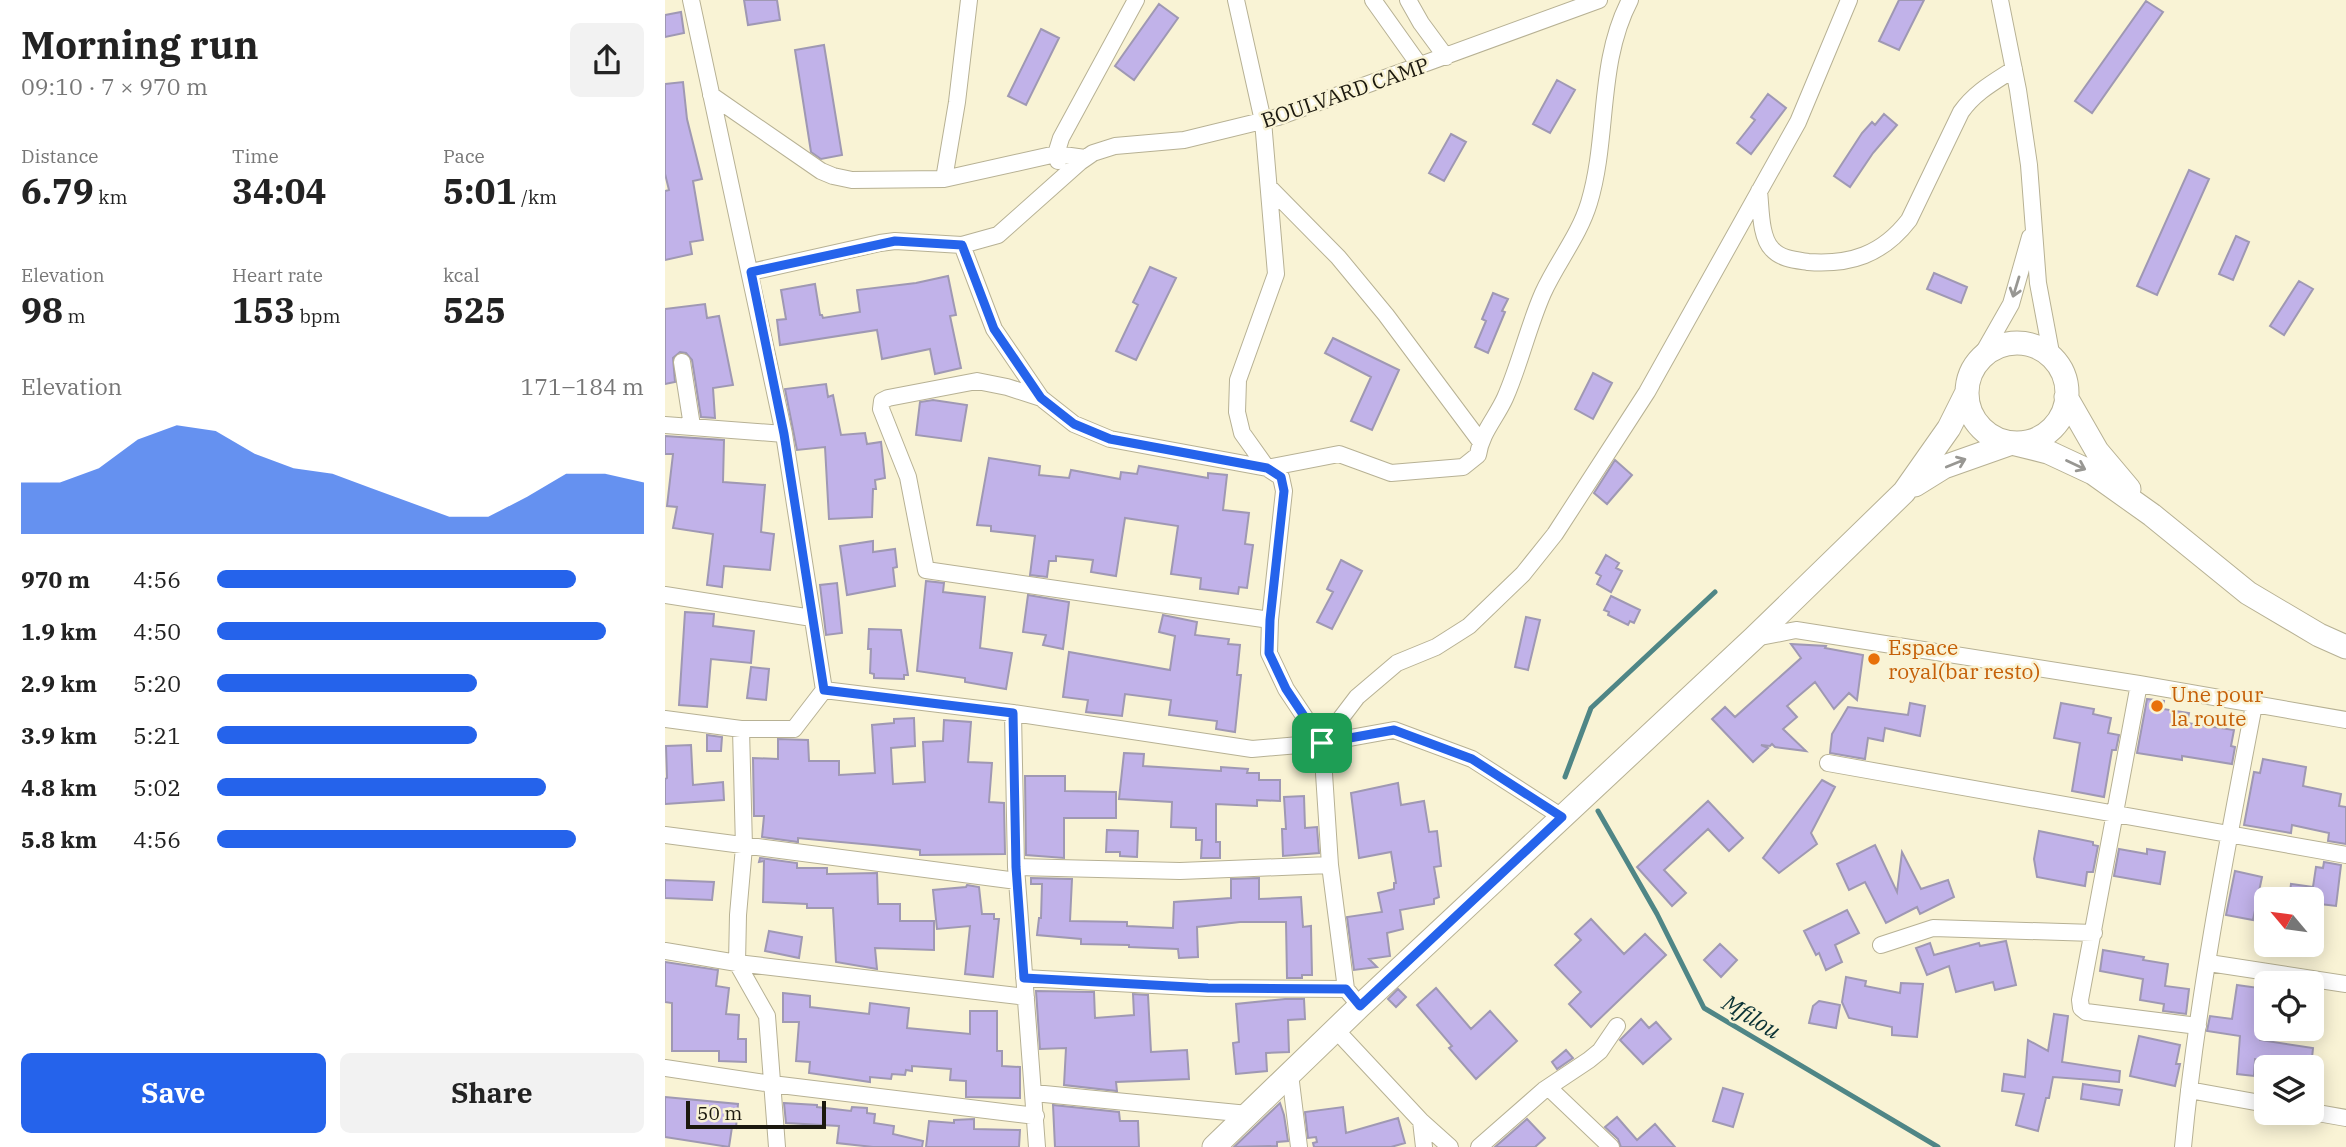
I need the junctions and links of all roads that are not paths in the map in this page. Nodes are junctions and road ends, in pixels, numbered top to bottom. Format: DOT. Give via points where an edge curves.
graph roads {
  1 [pos="691,0"];
  2 [pos="969,0"];
  3 [pos="1136,0"];
  4 [pos="1236,0"];
  5 [pos="1373,0"];
  6 [pos="1408,0"];
  7 [pos="1599,0"];
  8 [pos="1630,0"];
  9 [pos="1849,0"];
  10 [pos="2000,0"];
  11 [pos="1446,57"];
  12 [pos="1420,66"];
  13 [pos="2014,69"];
  14 [pos="711,95"];
  15 [pos="1263,121"];
  16 [pos="1056,154"];
  17 [pos="1085,158"];
  18 [pos="1063,177"];
  19 [pos="944,179"];
  20 [pos="1269,187"];
  21 [pos="1759,191"];
  22 [pos="2033,221"];
  23 [pos="962,245"];
  24 [pos="751,272"];
  25 [pos="2052,358"];
  26 [pos="682,362"];
  27 [pos="1978,362"];
  28 [pos="1966,394"];
  29 [pos="2066,397"];
  30 [pos="1041,398"];
  31 [pos="665,425"];
  32 [pos="692,426"];
  33 [pos="784,434"];
  34 [pos="1480,441"];
  35 [pos="2012,443"];
  36 [pos="1267,468"];
  37 [pos="1904,492"];
  38 [pos="2152,515"];
  39 [pos="665,594"];
  40 [pos="812,618"];
  41 [pos="1270,620"];
  42 [pos="1754,638"];
  43 [pos="2346,647"];
  44 [pos="2139,684"];
  45 [pos="824,690"];
  46 [pos="2254,705"];
  47 [pos="1013,713"];
  48 [pos="665,719"];
  49 [pos="2346,720"];
  50 [pos="741,729"];
  51 [pos="1322,743"];
  52 [pos="1828,763"];
  53 [pos="2116,814"];
  54 [pos="1562,817"];
  55 [pos="2229,834"];
  56 [pos="665,835"];
  57 [pos="744,846"];
  58 [pos="2346,855"];
  59 [pos="1330,865"];
  60 [pos="1016,874"];
  61 [pos="2094,933"];
  62 [pos="1881,945"];
  63 [pos="665,951"];
  64 [pos="737,962"];
  65 [pos="2209,963"];
  66 [pos="1024,978"];
  67 [pos="2346,984"];
  68 [pos="1026,997"];
  69 [pos="1353,997"];
  70 [pos="1617,1026"];
  71 [pos="2198,1026"];
  72 [pos="1336,1030"];
  73 [pos="665,1068"];
  74 [pos="1290,1074"];
  75 [pos="772,1084"];
  76 [pos="1549,1088"];
  77 [pos="2189,1090"];
  78 [pos="1034,1093"];
  79 [pos="2254,1102"];
  80 [pos="1248,1114"];
  81 [pos="2324,1114"];
  82 [pos="1036,1116"];
  83 [pos="2346,1118"];
  84 [pos="1420,1121"];
  85 [pos="777,1147"];
  86 [pos="1037,1147"];
  87 [pos="1214,1147"];
  88 [pos="1299,1147"];
  89 [pos="1424,1147"];
  90 [pos="1450,1147"];
  91 [pos="1479,1147"];
  92 [pos="1611,1147"];
  93 [pos="2183,1147"];
  1 -- 14 [label="street"];
  2 -- 19 [label="street"];
  3 -- 16 [label="street"];
  4 -- 15 [label="street"];
  5 -- 12 [label="street"];
  6 -- 11 [label="street"];
  7 -- 11 [label="street, BOULVARD CAMP"];
  8 -- 34 [label="street" via="1610,55 1590,200 1582,225 1544,290 1504,398"];
  9 -- 21 [label="street" via="1803,111"];
  10 -- 13 [label="street"];
  11 -- 12 [label="street, BOULVARD CAMP"];
  12 -- 15 [label="street, BOULVARD CAMP"];
  13 -- 21 [label="street" via="1969,100 1909,220 1875,251 1833,264 1780,255 1766,239"];
  13 -- 22 [label="street"];
  14 -- 19 [label="street" via="833,176"];
  14 -- 24 [label="street"];
  15 -- 17 [label="street, BOULVARD CAMP" via="1184,140 1115,146"];
  15 -- 20 [label="street"];
  16 -- 17 [label="street"];
  16 -- 18 [label="street"];
  16 -- 19 [label="street"];
  17 -- 18 [label="street"];
  18 -- 23 [label="street" via="998,235"];
  20 -- 34 [label="street" via="1338,257"];
  20 -- 36 [label="street" via="1276,274 1238,380 1237,412 1242,433"];
  21 -- 51 [label="street" via="1647,392 1539,556 1469,626 1436,647 1397,663 1357,697"];
  22 -- 25 [label="street" via="2038,283"];
  22 -- 27 [label="street, one-way" via="2011,304"];
  23 -- 24 [label="street" via="887,242"];
  23 -- 30 [label="street" via="994,329"];
  24 -- 33 [label="street"];
  25 -- 27 [label="main road" via="2023,343 2006,344"];
  25 -- 29 [label="main road" via="2061,369"];
  26 -- 32 [label="street"];
  27 -- 28 [label="main road"];
  28 -- 35 [label="main road" via="1975,422 1998,440"];
  28 -- 37 [label="main road" via="1949,428"];
  29 -- 35 [label="main road" via="2058,419 2042,436"];
  29 -- 38 [label="main road" via="2097,451"];
  30 -- 36 [label="street" via="1074,424 1110,439"];
  30 -- 41 [label="street" via="977,381 882,401 881,409 908,477 926,570"];
  31 -- 32 [label="street"];
  32 -- 33 [label="street"];
  33 -- 40 [label="street"];
  34 -- 36 [label="street" via="1478,455 1463,467 1391,473 1339,454"];
  37 -- 35 [label="main road, one-way" via="1944,467"];
  35 -- 38 [label="main road, one-way" via="2048,452 2093,473"];
  36 -- 41 [label="street" via="1281,477 1284,491"];
  37 -- 42 [label="main road"];
  38 -- 43 [label="main road" via="2248,593"];
  39 -- 40 [label="street"];
  40 -- 45 [label="street"];
  41 -- 51 [label="street" via="1269,653 1286,689"];
  42 -- 44 [label="street" via="1796,630"];
  42 -- 54 [label="main road"];
  44 -- 46 [label="street"];
  44 -- 53 [label="street"];
  45 -- 47 [label="street"];
  45 -- 50 [label="street" via="794,729"];
  46 -- 49 [label="street"];
  46 -- 55 [label="street"];
  47 -- 51 [label="street" via="1252,749"];
  47 -- 60 [label="street"];
  48 -- 50 [label="street"];
  50 -- 57 [label="street"];
  51 -- 54 [label="street" via="1394,730 1472,759"];
  51 -- 59 [label="street"];
  52 -- 53 [label="street"];
  53 -- 55 [label="street"];
  53 -- 61 [label="street"];
  54 -- 69 [label="main road"];
  55 -- 58 [label="street"];
  55 -- 65 [label="street"];
  56 -- 57 [label="street"];
  57 -- 60 [label="street"];
  57 -- 64 [label="street"];
  59 -- 60 [label="street"];
  59 -- 69 [label="street"];
  60 -- 66 [label="street"];
  61 -- 62 [label="street" via="1933,928"];
  61 -- 71 [label="street" via="2081,1008"];
  63 -- 64 [label="street"];
  64 -- 68 [label="street"];
  64 -- 75 [label="street" via="767,1016"];
  65 -- 67 [label="street"];
  65 -- 71 [label="street"];
  66 -- 68 [label="street"];
  66 -- 69 [label="street"];
  68 -- 78 [label="street"];
  69 -- 72 [label="main road"];
  70 -- 76 [label="street" via="1600,1051"];
  71 -- 77 [label="street"];
  72 -- 74 [label="main road"];
  72 -- 84 [label="street"];
  73 -- 75 [label="street"];
  74 -- 80 [label="main road"];
  74 -- 88 [label="street"];
  75 -- 82 [label="street"];
  75 -- 85 [label="street"];
  76 -- 91 [label="street"];
  76 -- 92 [label="street"];
  77 -- 79 [label="street"];
  77 -- 93 [label="street"];
  78 -- 80 [label="street"];
  78 -- 82 [label="street"];
  80 -- 87 [label="main road"];
  81 -- 83 [label="street"];
  82 -- 86 [label="street"];
  84 -- 89 [label="street"];
  84 -- 90 [label="street"];
}
